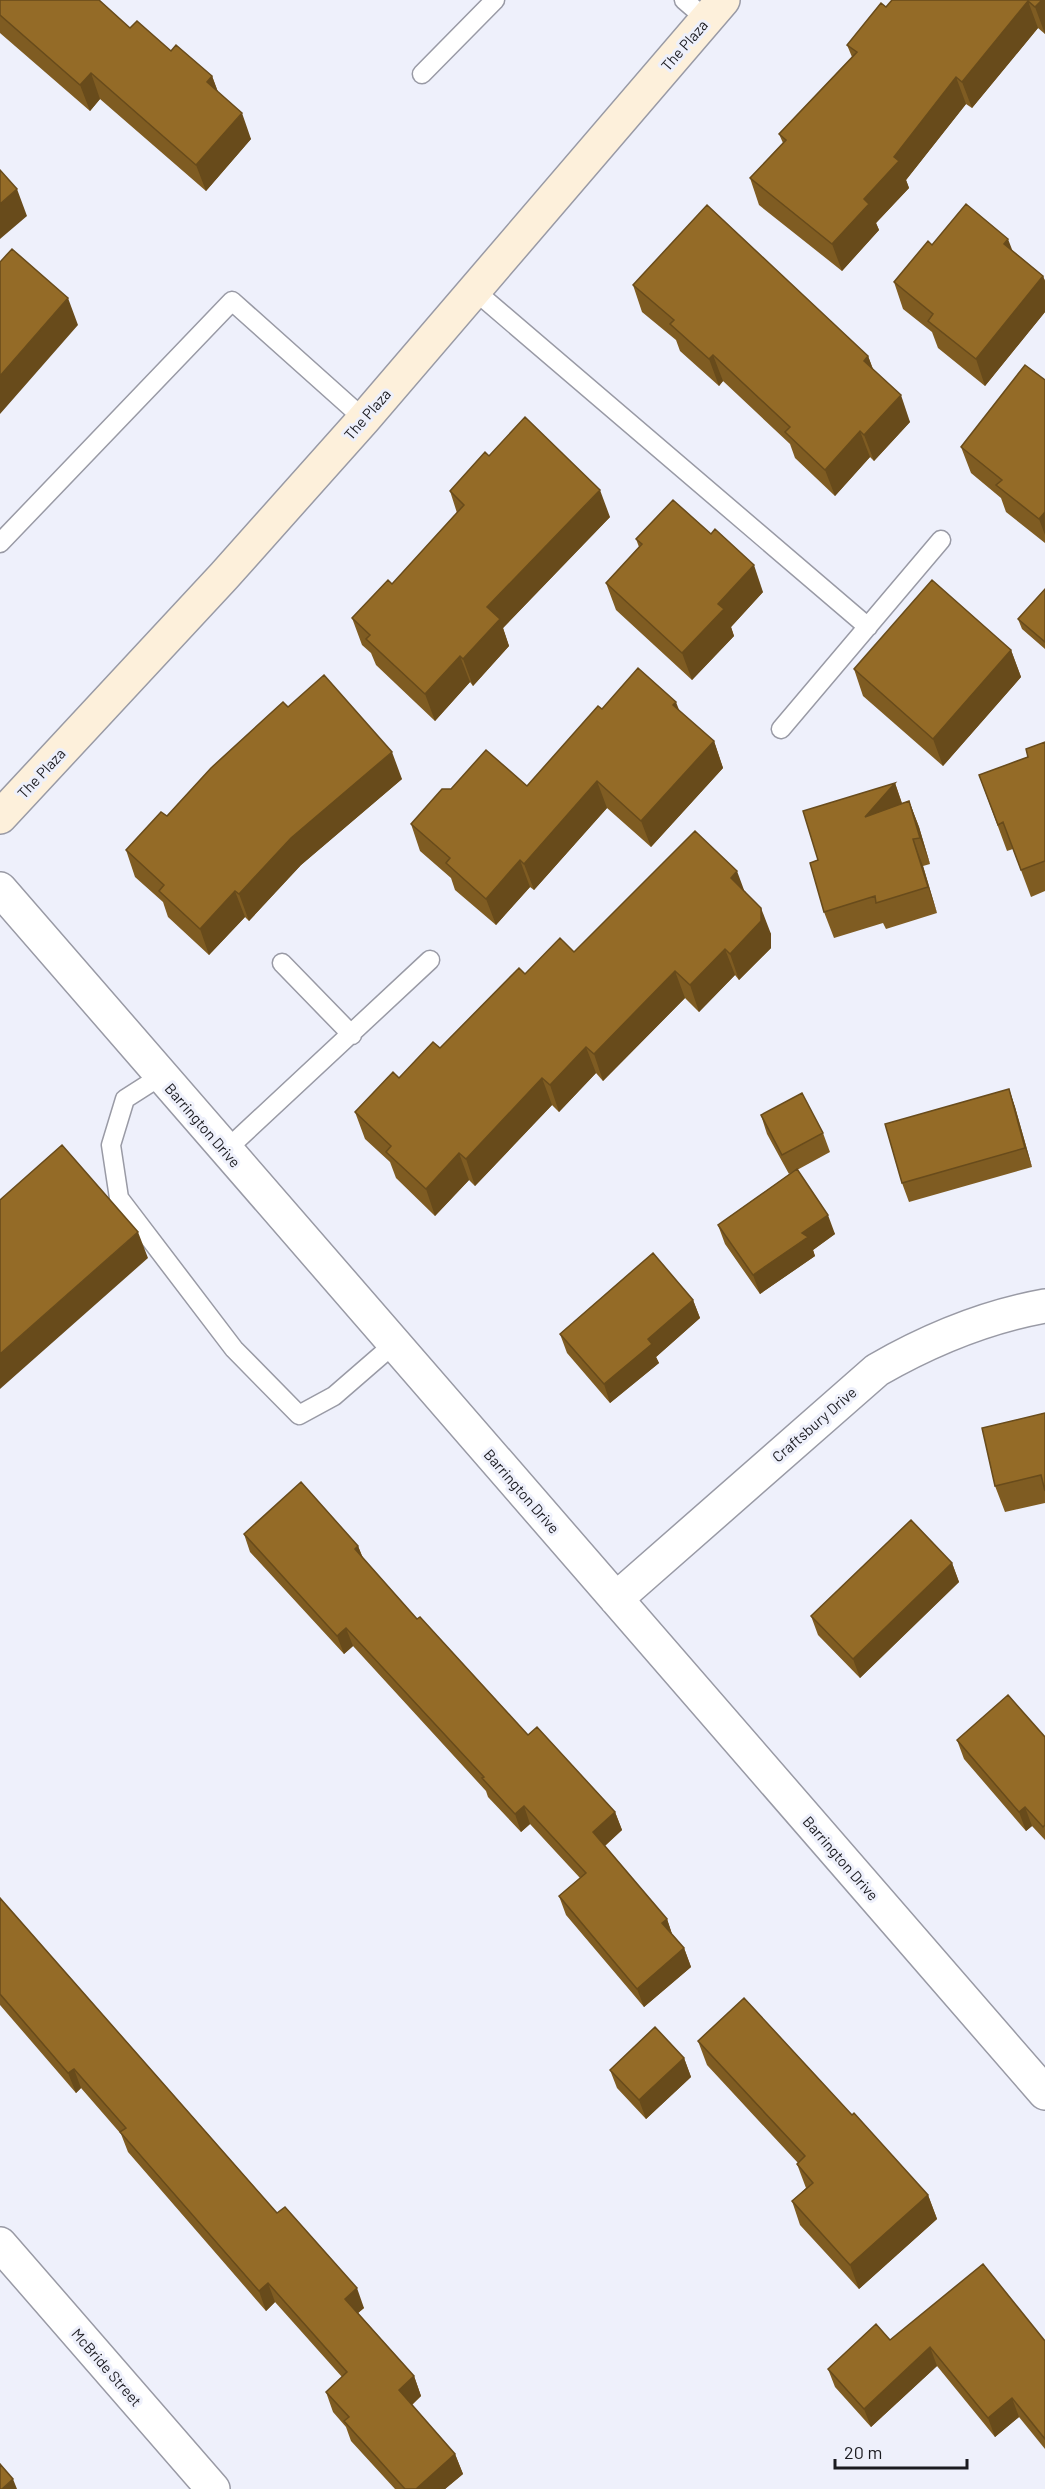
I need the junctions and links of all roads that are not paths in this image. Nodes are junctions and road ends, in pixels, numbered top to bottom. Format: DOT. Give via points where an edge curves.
graph roads {
  1 [pos="495,0"];
  2 [pos="704,6"];
  3 [pos="422,74"];
  4 [pos="474,290"];
  5 [pos="364,419"];
  6 [pos="940,540"];
  7 [pos="0,543"];
  8 [pos="868,627"];
  9 [pos="781,729"];
  10 [pos="0,817"];
  11 [pos="0,889"];
  12 [pos="430,960"];
  13 [pos="282,963"];
  14 [pos="352,1035"];
  15 [pos="161,1076"];
  16 [pos="225,1151"];
  17 [pos="1045,1306"];
  18 [pos="394,1344"];
  19 [pos="616,1599"];
  20 [pos="1045,2093"];
  21 [pos="0,2244"];
  22 [pos="213,2489"];
  1 -- 3 [label="lane"];
  2 -- 4 [label="main road, The Plaza"];
  4 -- 5 [label="main road, The Plaza"];
  4 -- 8 [label="lane"];
  5 -- 7 [label="lane" via="232,302"];
  5 -- 10 [label="main road, The Plaza"];
  6 -- 8 [label="lane"];
  8 -- 9 [label="lane"];
  11 -- 15 [label="street, Barrington Drive"];
  12 -- 14 [label="lane"];
  13 -- 14 [label="lane"];
  14 -- 16 [label="lane"];
  15 -- 16 [label="street, Barrington Drive"];
  15 -- 18 [label="lane" via="125,1099 111,1145 119,1198 234,1349 299,1415 334,1396"];
  16 -- 18 [label="street, Barrington Drive"];
  17 -- 19 [label="street, Craftsbury Drive" via="966,1326 877,1370"];
  18 -- 19 [label="street, Barrington Drive"];
  19 -- 20 [label="street, Barrington Drive"];
  21 -- 22 [label="street, McBride Street"];
}
